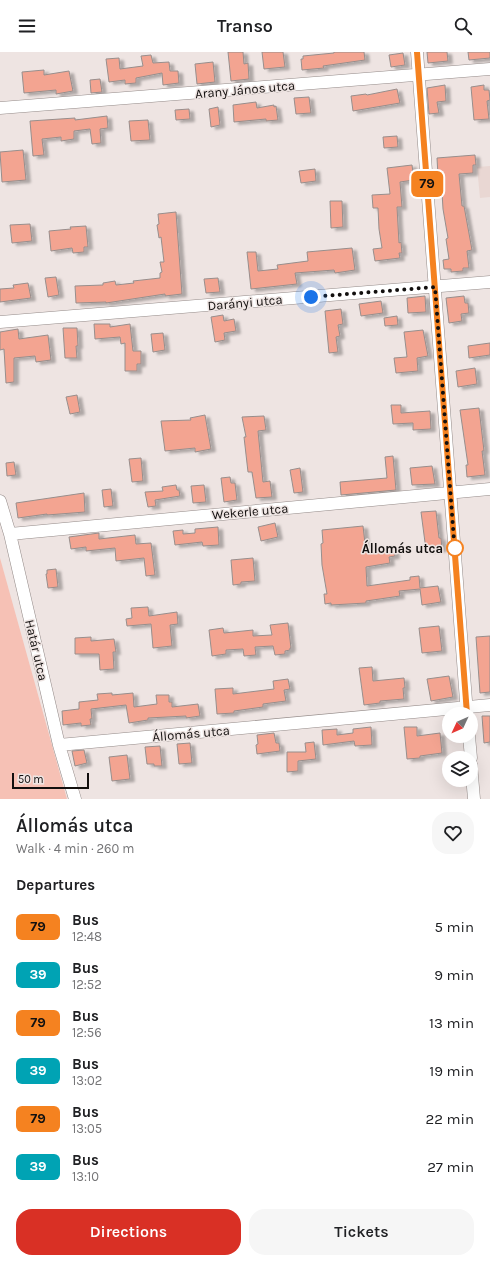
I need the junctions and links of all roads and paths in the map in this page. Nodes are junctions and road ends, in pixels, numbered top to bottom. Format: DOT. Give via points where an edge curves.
graph roads {
  1 [pos="417,52"];
  2 [pos="490,69"];
  3 [pos="419,74"];
  4 [pos="0,108"];
  5 [pos="490,282"];
  6 [pos="435,287"];
  7 [pos="0,322"];
  8 [pos="490,489"];
  9 [pos="450,492"];
  10 [pos="0,501"];
  11 [pos="10,534"];
  12 [pos="490,706"];
  13 [pos="467,707"];
  14 [pos="478,709"];
  15 [pos="442,713"];
  16 [pos="59,745"];
  17 [pos="473,787"];
  18 [pos="75,799"];
  19 [pos="474,799"];
  1 -- 3 [label="street"];
  2 -- 3 [label="street, Arany János utca"];
  3 -- 4 [label="street, Arany János utca"];
  3 -- 6 [label="street"];
  5 -- 6 [label="street, Darányi utca"];
  6 -- 7 [label="street, Darányi utca"];
  6 -- 9 [label="street"];
  8 -- 9 [label="street, Wekerle utca"];
  9 -- 11 [label="street, Wekerle utca"];
  9 -- 13 [label="street"];
  10 -- 11 [label="street, Határ utca"];
  11 -- 16 [label="street, Határ utca"];
  12 -- 14 [label="street, Állomás utca"];
  15 -- 16 [label="street, Állomás utca"];
  16 -- 18 [label="street, Határ utca"];
  17 -- 19 [label="street"];
}
